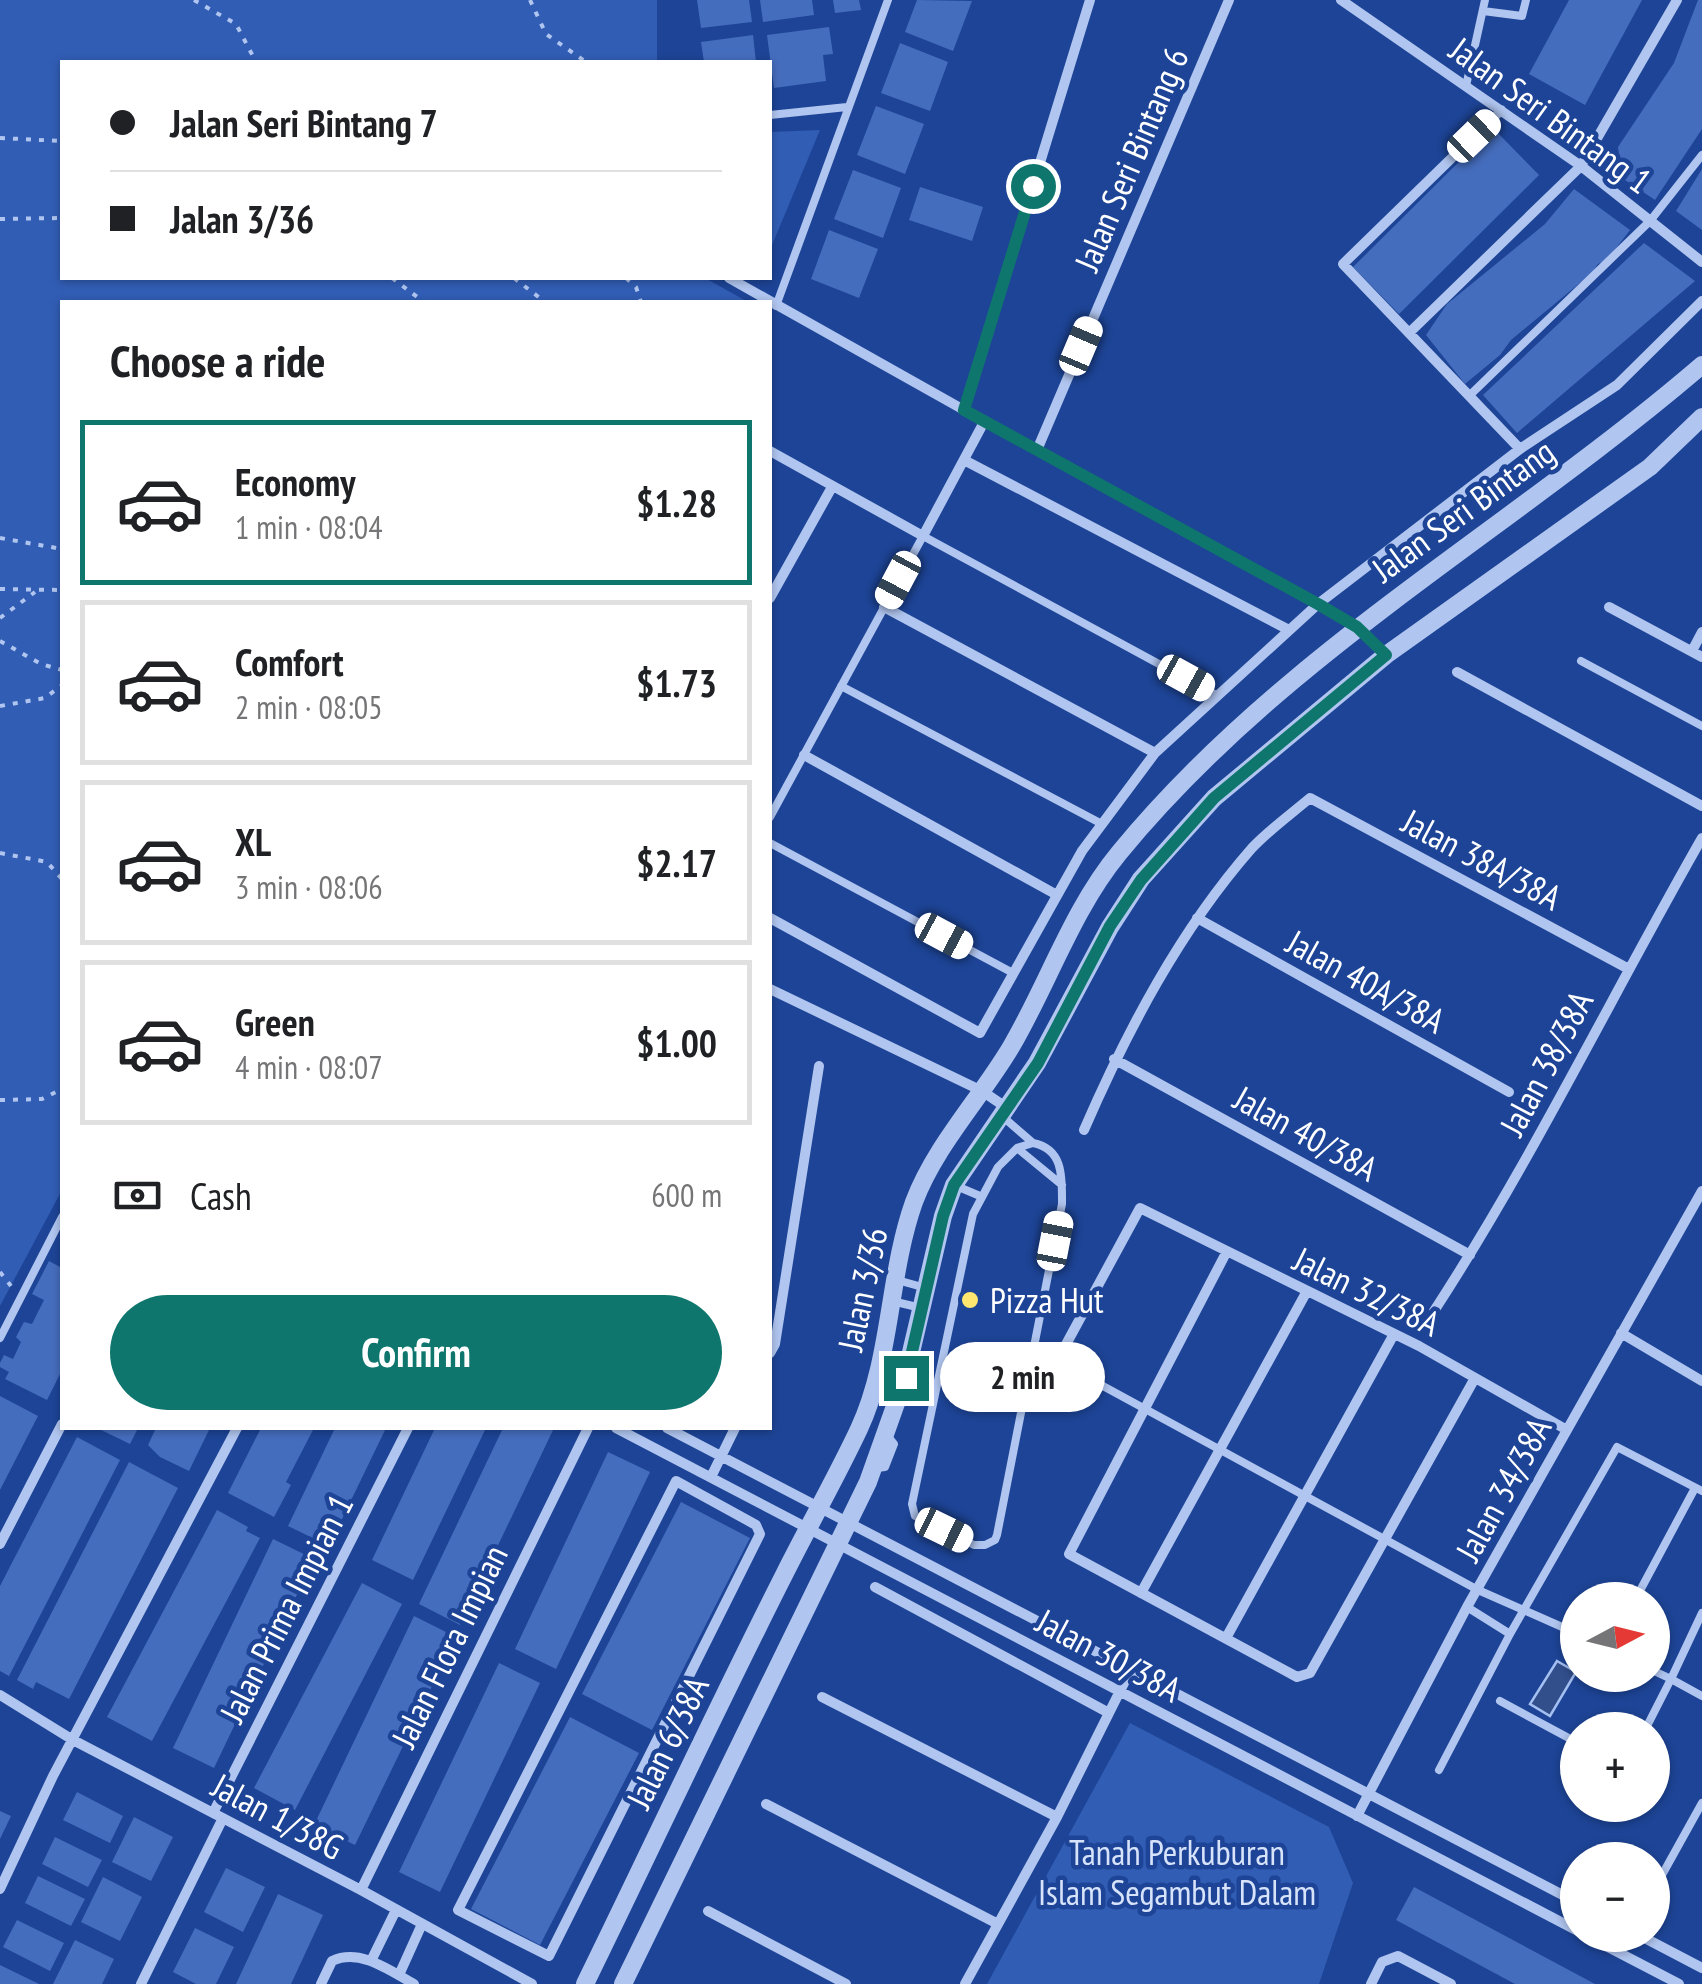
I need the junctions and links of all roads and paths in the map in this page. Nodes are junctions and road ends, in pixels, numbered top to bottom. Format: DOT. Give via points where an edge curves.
graph roads {
  1 [pos="194,0"];
  2 [pos="530,0"];
  3 [pos="888,0"];
  4 [pos="1090,0"];
  5 [pos="1229,0"];
  6 [pos="1341,0"];
  7 [pos="1369,0"];
  8 [pos="1486,0"];
  9 [pos="1526,0"];
  10 [pos="1678,0"];
  11 [pos="1483,11"];
  12 [pos="1366,16"];
  13 [pos="255,60"];
  14 [pos="583,60"];
  15 [pos="1466,86"];
  16 [pos="847,108"];
  17 [pos="1501,110"];
  18 [pos="772,116"];
  19 [pos="0,138"];
  20 [pos="60,140"];
  21 [pos="1702,155"];
  22 [pos="1581,166"];
  23 [pos="60,218"];
  24 [pos="0,219"];
  25 [pos="1650,221"];
  26 [pos="1702,262"];
  27 [pos="395,280"];
  28 [pos="516,280"];
  29 [pos="733,280"];
  30 [pos="421,300"];
  31 [pos="542,300"];
  32 [pos="766,300"];
  33 [pos="1702,302"];
  34 [pos="772,304"];
  35 [pos="776,306"];
  36 [pos="1409,333"];
  37 [pos="1702,366"];
  38 [pos="1469,396"];
  39 [pos="964,410"];
  40 [pos="1702,417"];
  41 [pos="984,422"];
  42 [pos="1520,449"];
  43 [pos="1036,450"];
  44 [pos="772,453"];
  45 [pos="964,460"];
  46 [pos="832,487"];
  47 [pos="923,536"];
  48 [pos="0,538"];
  49 [pos="60,549"];
  50 [pos="0,589"];
  51 [pos="60,590"];
  52 [pos="36,592"];
  53 [pos="772,594"];
  54 [pos="1318,604"];
  55 [pos="1609,606"];
  56 [pos="884,607"];
  57 [pos="0,618"];
  58 [pos="1357,627"];
  59 [pos="1289,630"];
  60 [pos="1702,632"];
  61 [pos="0,641"];
  62 [pos="1697,654"];
  63 [pos="1386,655"];
  64 [pos="1581,660"];
  65 [pos="60,669"];
  66 [pos="1458,672"];
  67 [pos="60,686"];
  68 [pos="841,686"];
  69 [pos="1218,696"];
  70 [pos="0,706"];
  71 [pos="1702,726"];
  72 [pos="1155,753"];
  73 [pos="804,755"];
  74 [pos="1702,806"];
  75 [pos="772,813"];
  76 [pos="1102,824"];
  77 [pos="1702,838"];
  78 [pos="772,844"];
  79 [pos="0,853"];
  80 [pos="60,877"];
  81 [pos="1057,896"];
  82 [pos="1197,918"];
  83 [pos="772,919"];
  84 [pos="1628,968"];
  85 [pos="1013,973"];
  86 [pos="772,990"];
  87 [pos="1114,1059"];
  88 [pos="819,1066"];
  89 [pos="60,1091"];
  90 [pos="982,1092"];
  91 [pos="1509,1092"];
  92 [pos="0,1100"];
  93 [pos="1004,1112"];
  94 [pos="1084,1130"];
  95 [pos="1032,1143"];
  96 [pos="1018,1148"];
  97 [pos="954,1185"];
  98 [pos="1062,1185"];
  99 [pos="1702,1191"];
  100 [pos="980,1196"];
  101 [pos="60,1221"];
  102 [pos="1226,1253"];
  103 [pos="1470,1255"];
  104 [pos="0,1272"];
  105 [pos="897,1280"];
  106 [pos="926,1288"];
  107 [pos="1307,1291"];
  108 [pos="22,1296"];
  109 [pos="892,1302"];
  110 [pos="922,1308"];
  111 [pos="1434,1311"];
  112 [pos="1621,1333"];
  113 [pos="1394,1334"];
  114 [pos="0,1338"];
  115 [pos="772,1348"];
  116 [pos="1057,1361"];
  117 [pos="1475,1378"];
  118 [pos="1702,1381"];
  119 [pos="1146,1407"];
  120 [pos="60,1428"];
  121 [pos="236,1430"];
  122 [pos="407,1430"];
  123 [pos="587,1430"];
  124 [pos="672,1430"];
  125 [pos="734,1430"];
  126 [pos="1567,1430"];
  127 [pos="634,1431"];
  128 [pos="1221,1448"];
  129 [pos="721,1456"];
  130 [pos="686,1463"];
  131 [pos="711,1477"];
  132 [pos="676,1482"];
  133 [pos="1699,1489"];
  134 [pos="1305,1494"];
  135 [pos="818,1508"];
  136 [pos="847,1523"];
  137 [pos="808,1528"];
  138 [pos="1385,1538"];
  139 [pos="0,1544"];
  140 [pos="836,1544"];
  141 [pos="1645,1582"];
  142 [pos="875,1588"];
  143 [pos="1478,1590"];
  144 [pos="1141,1592"];
  145 [pos="1468,1607"];
  146 [pos="1522,1611"];
  147 [pos="1702,1613"];
  148 [pos="1036,1622"];
  149 [pos="1560,1627"];
  150 [pos="1510,1634"];
  151 [pos="1226,1638"];
  152 [pos="1026,1643"];
  153 [pos="1130,1671"];
  154 [pos="1671,1679"];
  155 [pos="1120,1692"];
  156 [pos="0,1695"];
  157 [pos="1702,1696"];
  158 [pos="822,1697"];
  159 [pos="1500,1701"];
  160 [pos="1654,1712"];
  161 [pos="1109,1714"];
  162 [pos="1560,1733"];
  163 [pos="73,1740"];
  164 [pos="1439,1770"];
  165 [pos="1367,1795"];
  166 [pos="766,1804"];
  167 [pos="1702,1804"];
  168 [pos="218,1816"];
  169 [pos="1357,1816"];
  170 [pos="1057,1817"];
  171 [pos="1670,1861"];
  172 [pos="0,1888"];
  173 [pos="361,1890"];
  174 [pos="1560,1894"];
  175 [pos="396,1910"];
  176 [pos="708,1911"];
  177 [pos="1560,1922"];
  178 [pos="422,1924"];
  179 [pos="998,1924"];
  180 [pos="1670,1951"];
  181 [pos="1618,1952"];
  182 [pos="371,1961"];
  183 [pos="1702,1968"];
  184 [pos="399,1975"];
  185 [pos="142,1984"];
  186 [pos="322,1984"];
  187 [pos="414,1984"];
  188 [pos="532,1984"];
  189 [pos="585,1984"];
  190 [pos="622,1984"];
  191 [pos="846,1984"];
  192 [pos="965,1984"];
  193 [pos="1371,1984"];
  194 [pos="1451,1984"];
  195 [pos="1679,1984"];
  1 -- 13 [label="path" via="236,24"];
  2 -- 14 [label="path" via="546,34"];
  3 -- 16 [label="lane"];
  4 -- 39 [label="street"];
  5 -- 43 [label="street, Jalan Seri Bintang 6"];
  6 -- 12 [label="street, Jalan Seri Bintang 1"];
  7 -- 12 [label="street"];
  8 -- 11 [label="lane"];
  9 -- 11 [label="lane" via="1522,16"];
  10 -- 22 [label="street"];
  11 -- 15 [label="lane"];
  12 -- 15 [label="street, Jalan Seri Bintang 1"];
  15 -- 17 [label="street, Jalan Seri Bintang 1"];
  16 -- 18 [label="lane"];
  16 -- 35 [label="lane"];
  17 -- 22 [label="street, Jalan Seri Bintang 1"];
  17 -- 36 [label="street" via="1342,264"];
  19 -- 20 [label="path"];
  21 -- 25 [label="lane"];
  22 -- 25 [label="street, Jalan Seri Bintang 1"];
  22 -- 36 [label="street"];
  23 -- 24 [label="path"];
  25 -- 26 [label="street, Jalan Seri Bintang 1"];
  25 -- 38 [label="lane"];
  27 -- 30 [label="path"];
  28 -- 31 [label="path"];
  29 -- 32 [label="street"];
  33 -- 42 [label="street" via="1617,385"];
  34 -- 35 [label="street"];
  35 -- 39 [label="street"];
  36 -- 38 [label="street"];
  37 -- 58 [label="street, Jalan Seri Bintang" via="1609,444"];
  38 -- 42 [label="street"];
  39 -- 41 [label="street"];
  40 -- 63 [label="street, Jalan Seri Bintang" via="1650,466"];
  41 -- 43 [label="street"];
  41 -- 45 [label="street"];
  42 -- 54 [label="street"];
  43 -- 54 [label="street"];
  44 -- 46 [label="street"];
  45 -- 47 [label="street"];
  45 -- 59 [label="street"];
  46 -- 47 [label="street"];
  46 -- 53 [label="street"];
  47 -- 56 [label="lane"];
  47 -- 69 [label="lane"];
  48 -- 49 [label="path"];
  50 -- 52 [label="path"];
  51 -- 52 [label="path"];
  52 -- 57 [label="path"];
  54 -- 58 [label="street"];
  54 -- 59 [label="street"];
  55 -- 62 [label="street"];
  56 -- 68 [label="lane"];
  56 -- 72 [label="street"];
  58 -- 63 [label="street"];
  58 -- 90 [label="street, Jalan Seri Bintang" via="1188,776 1116,856"];
  59 -- 69 [label="street"];
  60 -- 62 [label="street"];
  61 -- 65 [label="path"];
  63 -- 93 [label="street, Jalan Seri Bintang" via="1214,798 1141,880"];
  64 -- 71 [label="lane"];
  66 -- 74 [label="street"];
  67 -- 70 [label="path" via="44,698"];
  68 -- 73 [label="lane"];
  68 -- 76 [label="lane"];
  69 -- 72 [label="street"];
  72 -- 76 [label="street"];
  73 -- 75 [label="lane"];
  73 -- 81 [label="street"];
  76 -- 81 [label="street"];
  77 -- 84 [label="street, Jalan 38/38A"];
  78 -- 85 [label="lane"];
  79 -- 80 [label="path" via="47,862"];
  81 -- 85 [label="street"];
  82 -- 84 [label="street, Jalan 38A/38A" via="1254,846 1310,798"];
  82 -- 87 [label="street"];
  82 -- 91 [label="street, Jalan 40A/38A"];
  83 -- 85 [label="street" via="980,1033"];
  84 -- 103 [label="street, Jalan 38/38A"];
  86 -- 90 [label="street"];
  87 -- 94 [label="street"];
  87 -- 103 [label="street, Jalan 40/38A"];
  88 -- 115 [label="street"];
  89 -- 92 [label="path" via="42,1099"];
  90 -- 93 [label="street"];
  90 -- 105 [label="street, Jalan 3/36" via="927,1173"];
  93 -- 95 [label="lane"];
  93 -- 97 [label="street, Jalan 3/36"];
  95 -- 96 [label="lane"];
  95 -- 98 [label="lane" via="1057,1157"];
  96 -- 98 [label="lane"];
  96 -- 100 [label="lane"];
  97 -- 100 [label="lane"];
  97 -- 106 [label="street, Jalan 3/36"];
  98 -- 100 [label="lane" via="997,1534 974,1545 911,1510"];
  99 -- 112 [label="street, Jalan 34/38A"];
  101 -- 108 [label="lane"];
  102 -- 107 [label="street, Jalan 32/38A"];
  102 -- 116 [label="street, Jalan 32/38A" via="1140,1208"];
  102 -- 119 [label="street"];
  103 -- 111 [label="street, Jalan 38/38A"];
  104 -- 108 [label="path"];
  105 -- 106 [label="lane"];
  105 -- 109 [label="street, Jalan 3/36"];
  106 -- 110 [label="street, Jalan 3/36"];
  107 -- 113 [label="street, Jalan 32/38A"];
  107 -- 128 [label="street"];
  108 -- 114 [label="lane"];
  109 -- 110 [label="lane"];
  109 -- 135 [label="street, Jalan 3/36" via="861,1424"];
  110 -- 136 [label="street, Jalan 3/36" via="906,1378"];
  112 -- 118 [label="street"];
  112 -- 126 [label="street, Jalan 34/38A"];
  113 -- 117 [label="street, Jalan 32/38A"];
  113 -- 134 [label="street"];
  116 -- 119 [label="lane"];
  117 -- 126 [label="street, Jalan 32/38A"];
  117 -- 138 [label="street"];
  119 -- 128 [label="lane"];
  119 -- 144 [label="street" via="1069,1554"];
  120 -- 139 [label="street"];
  121 -- 163 [label="street"];
  122 -- 168 [label="street, Jalan Prima Impian 1"];
  123 -- 173 [label="street, Jalan Flora Impian"];
  124 -- 129 [label="street, Jalan 30/38A"];
  125 -- 129 [label="street"];
  126 -- 143 [label="street, Jalan 34/38A"];
  127 -- 130 [label="street, Jalan 30/38A"];
  128 -- 134 [label="lane"];
  128 -- 144 [label="street"];
  129 -- 131 [label="street"];
  129 -- 135 [label="street, Jalan 30/38A"];
  130 -- 131 [label="street, Jalan 30/38A"];
  130 -- 132 [label="street"];
  131 -- 137 [label="street, Jalan 30/38A"];
  132 -- 132 [label="street" via="756,1525 760,1534 549,1956 458,1910"];
  133 -- 141 [label="lane"];
  133 -- 146 [label="lane" via="1617,1447"];
  134 -- 138 [label="lane"];
  134 -- 151 [label="street"];
  135 -- 136 [label="street, Jalan 30/38A"];
  135 -- 137 [label="street, Jalan 3/36"];
  136 -- 140 [label="street, Jalan 6/38A"];
  136 -- 148 [label="street, Jalan 30/38A"];
  137 -- 140 [label="street, Jalan 30/38A"];
  137 -- 189 [label="street, Jalan 6/38A"];
  138 -- 143 [label="lane"];
  138 -- 151 [label="street" via="1310,1673 1297,1678"];
  140 -- 152 [label="street, Jalan 30/38A"];
  140 -- 190 [label="street, Jalan 6/38A"];
  142 -- 161 [label="street"];
  143 -- 145 [label="street, Jalan 34/38A"];
  143 -- 146 [label="lane"];
  144 -- 151 [label="street"];
  145 -- 150 [label="lane"];
  145 -- 165 [label="street, Jalan 34/38A"];
  146 -- 149 [label="lane"];
  146 -- 150 [label="lane"];
  147 -- 154 [label="lane"];
  148 -- 152 [label="street"];
  148 -- 153 [label="street, Jalan 30/38A"];
  150 -- 164 [label="lane"];
  152 -- 155 [label="street, Jalan 30/38A"];
  153 -- 155 [label="street"];
  153 -- 165 [label="street, Jalan 30/38A"];
  154 -- 157 [label="lane"];
  154 -- 160 [label="lane"];
  155 -- 161 [label="street"];
  155 -- 169 [label="street, Jalan 30/38A"];
  156 -- 163 [label="street, Jalan 1/38G"];
  158 -- 170 [label="street"];
  159 -- 162 [label="lane"];
  161 -- 170 [label="street"];
  163 -- 168 [label="street, Jalan 1/38G"];
  163 -- 172 [label="street"];
  165 -- 169 [label="street, Jalan 34/38A"];
  165 -- 174 [label="street, Jalan 30/38A"];
  166 -- 179 [label="street"];
  167 -- 171 [label="lane"];
  168 -- 173 [label="street, Jalan 1/38G"];
  168 -- 185 [label="street, Jalan Prima Impian 1"];
  169 -- 177 [label="street, Jalan 30/38A"];
  170 -- 179 [label="street"];
  173 -- 175 [label="street, Jalan 1/38G"];
  175 -- 178 [label="street, Jalan 1/38G"];
  175 -- 182 [label="street"];
  176 -- 191 [label="street"];
  178 -- 184 [label="street"];
  178 -- 188 [label="street, Jalan 1/38G"];
  179 -- 192 [label="street"];
  180 -- 183 [label="street"];
  181 -- 195 [label="street"];
  182 -- 184 [label="street"];
  182 -- 186 [label="street" via="332,1961"];
  184 -- 187 [label="street"];
  193 -- 194 [label="street" via="1382,1962 1398,1956"];
}
